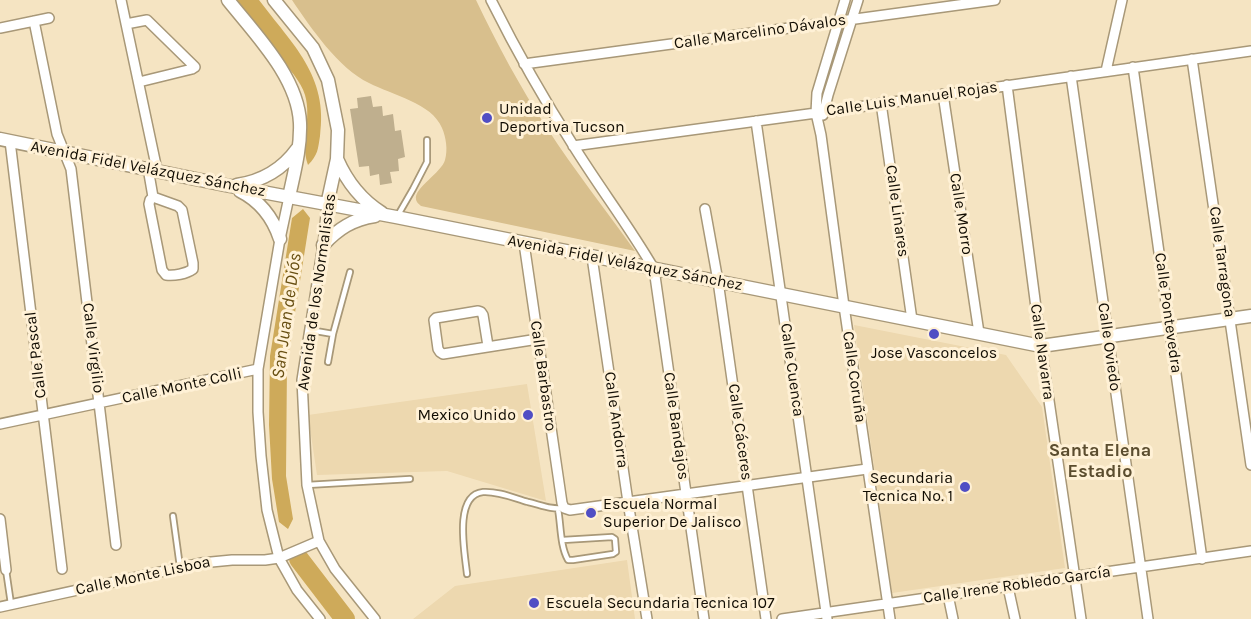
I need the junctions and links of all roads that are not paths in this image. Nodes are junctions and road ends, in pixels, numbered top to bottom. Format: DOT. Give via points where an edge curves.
graph roads {
  1 [pos="121,0"];
  2 [pos="228,0"];
  3 [pos="274,0"];
  4 [pos="491,0"];
  5 [pos="844,0"];
  6 [pos="858,0"];
  7 [pos="995,0"];
  8 [pos="1122,0"];
  9 [pos="49,18"];
  10 [pos="852,20"];
  11 [pos="34,21"];
  12 [pos="838,22"];
  13 [pos="126,24"];
  14 [pos="0,28"];
  15 [pos="1251,51"];
  16 [pos="1192,59"];
  17 [pos="524,64"];
  18 [pos="1133,67"];
  19 [pos="1106,71"];
  20 [pos="1071,76"];
  21 [pos="139,82"];
  22 [pos="1007,85"];
  23 [pos="943,94"];
  24 [pos="881,103"];
  25 [pos="820,112"];
  26 [pos="756,121"];
  27 [pos="5,140"];
  28 [pos="427,140"];
  29 [pos="573,146"];
  30 [pos="298,148"];
  31 [pos="65,152"];
  32 [pos="337,159"];
  33 [pos="153,169"];
  34 [pos="225,185"];
  35 [pos="153,197"];
  36 [pos="289,197"];
  37 [pos="327,205"];
  38 [pos="705,209"];
  39 [pos="391,216"];
  40 [pos="280,239"];
  41 [pos="524,243"];
  42 [pos="323,245"];
  43 [pos="592,257"];
  44 [pos="654,269"];
  45 [pos="350,272"];
  46 [pos="718,282"];
  47 [pos="781,294"];
  48 [pos="844,306"];
  49 [pos="1251,316"];
  50 [pos="1230,319"];
  51 [pos="912,320"];
  52 [pos="1170,328"];
  53 [pos="310,330"];
  54 [pos="979,333"];
  55 [pos="333,334"];
  56 [pos="1108,336"];
  57 [pos="538,339"];
  58 [pos="488,346"];
  59 [pos="1041,346"];
  60 [pos="328,362"];
  61 [pos="258,369"];
  62 [pos="100,403"];
  63 [pos="43,415"];
  64 [pos="0,424"];
  65 [pos="1251,465"];
  66 [pos="867,469"];
  67 [pos="807,477"];
  68 [pos="410,479"];
  69 [pos="307,485"];
  70 [pos="747,485"];
  71 [pos="686,494"];
  72 [pos="628,502"];
  73 [pos="561,509"];
  74 [pos="173,516"];
  75 [pos="0,519"];
  76 [pos="563,540"];
  77 [pos="319,541"];
  78 [pos="116,545"];
  79 [pos="1251,552"];
  80 [pos="279,558"];
  81 [pos="1203,559"];
  82 [pos="180,567"];
  83 [pos="1140,567"];
  84 [pos="62,569"];
  85 [pos="6,570"];
  86 [pos="466,574"];
  87 [pos="1076,577"];
  88 [pos="1008,586"];
  89 [pos="948,595"];
  90 [pos="10,604"];
  91 [pos="888,604"];
  92 [pos="0,607"];
  93 [pos="827,616"];
  94 [pos="320,619"];
  95 [pos="375,619"];
  96 [pos="648,619"];
  97 [pos="704,619"];
  98 [pos="766,619"];
  99 [pos="782,619"];
  100 [pos="890,619"];
  101 [pos="953,619"];
  102 [pos="1015,619"];
  103 [pos="1082,619"];
  104 [pos="1148,619"];
  1 -- 13 [label="street"];
  2 -- 30 [label="street" via="276,61 293,93 300,122"];
  3 -- 32 [label="street, Avenida de los Normalistas" via="313,48 328,81 338,130"];
  4 -- 17 [label="street"];
  5 -- 12 [label="street"];
  6 -- 10 [label="street"];
  7 -- 10 [label="street, Calle Marcelino Dávalos"];
  8 -- 19 [label="street"];
  9 -- 11 [label="street"];
  10 -- 12 [label="street, Calle Marcelino Dávalos"];
  10 -- 25 [label="street"];
  11 -- 14 [label="street"];
  11 -- 31 [label="street, Calle Virgilio" via="57,134"];
  12 -- 17 [label="street, Calle Marcelino Dávalos"];
  12 -- 25 [label="street" via="817,93"];
  13 -- 21 [label="street"];
  13 -- 21 [label="street" via="147,20 195,67"];
  15 -- 16 [label="street, Calle Luis Manuel Rojas"];
  16 -- 18 [label="street, Calle Luis Manuel Rojas"];
  16 -- 50 [label="street, Calle Tarragona"];
  17 -- 29 [label="street"];
  18 -- 19 [label="street, Calle Luis Manuel Rojas"];
  18 -- 52 [label="street, Calle Pontevedra"];
  19 -- 20 [label="street, Calle Luis Manuel Rojas"];
  20 -- 22 [label="street, Calle Luis Manuel Rojas"];
  20 -- 56 [label="street, Calle Oviedo"];
  21 -- 33 [label="street"];
  22 -- 23 [label="street, Calle Luis Manuel Rojas"];
  22 -- 59 [label="street, Calle Navarra"];
  23 -- 24 [label="street, Calle Luis Manuel Rojas"];
  23 -- 54 [label="street, Calle Morro"];
  24 -- 25 [label="street, Calle Luis Manuel Rojas"];
  24 -- 51 [label="street, Calle Linares"];
  25 -- 26 [label="street, Calle Luis Manuel Rojas"];
  25 -- 48 [label="street, Calle Coruña"];
  26 -- 29 [label="street, Calle Luis Manuel Rojas"];
  26 -- 47 [label="street, Calle Cuenca"];
  27 -- 31 [label="street, Avenida Fidel Velázquez Sánchez"];
  27 -- 63 [label="street, Calle Pascal"];
  28 -- 39 [label="lane" via="427,162 413,189"];
  29 -- 44 [label="street"];
  30 -- 34 [label="street" via="269,175 248,183"];
  30 -- 36 [label="street"];
  31 -- 33 [label="street, Avenida Fidel Velázquez Sánchez"];
  31 -- 62 [label="street, Calle Virgilio" via="71,169"];
  32 -- 37 [label="street, Avenida de los Normalistas"];
  32 -- 39 [label="street" via="356,192"];
  33 -- 34 [label="street, Avenida Fidel Velázquez Sánchez"];
  33 -- 35 [label="street"];
  34 -- 36 [label="street, Avenida Fidel Velázquez Sánchez"];
  34 -- 40 [label="street" via="260,205"];
  35 -- 35 [label="street" via="149,204 162,270 171,276 193,270 182,210"];
  36 -- 37 [label="street, Avenida Fidel Velázquez Sánchez"];
  36 -- 40 [label="street"];
  37 -- 39 [label="street, Avenida Fidel Velázquez Sánchez"];
  37 -- 42 [label="street, Avenida de los Normalistas"];
  38 -- 46 [label="street, Calle Cáceres"];
  39 -- 41 [label="street, Avenida Fidel Velázquez Sánchez"];
  39 -- 42 [label="street" via="366,217 348,224"];
  40 -- 61 [label="street"];
  41 -- 43 [label="street, Avenida Fidel Velázquez Sánchez"];
  41 -- 57 [label="street, Calle Barbastro"];
  42 -- 53 [label="street, Avenida de los Normalistas"];
  43 -- 44 [label="street, Avenida Fidel Velázquez Sánchez"];
  43 -- 72 [label="street, Calle Andorra"];
  44 -- 46 [label="street, Avenida Fidel Velázquez Sánchez"];
  44 -- 71 [label="street, Calle Bandajos"];
  45 -- 55 [label="lane"];
  46 -- 47 [label="street, Avenida Fidel Velázquez Sánchez"];
  46 -- 70 [label="street, Calle Cáceres"];
  47 -- 48 [label="street, Avenida Fidel Velázquez Sánchez"];
  47 -- 67 [label="street, Calle Cuenca"];
  48 -- 51 [label="street, Avenida Fidel Velázquez Sánchez"];
  48 -- 66 [label="street, Calle Coruña"];
  49 -- 50 [label="street, Avenida Fidel Velázquez Sánchez"];
  50 -- 52 [label="street, Avenida Fidel Velázquez Sánchez"];
  50 -- 65 [label="street, Calle Tarragona"];
  51 -- 54 [label="street, Avenida Fidel Velázquez Sánchez"];
  52 -- 56 [label="street, Avenida Fidel Velázquez Sánchez"];
  52 -- 81 [label="street, Calle Pontevedra"];
  53 -- 55 [label="lane"];
  53 -- 69 [label="street, Avenida de los Normalistas" via="302,380"];
  54 -- 59 [label="street, Avenida Fidel Velázquez Sánchez"];
  55 -- 60 [label="lane"];
  56 -- 59 [label="street, Avenida Fidel Velázquez Sánchez"];
  56 -- 83 [label="street, Calle Oviedo"];
  57 -- 58 [label="street"];
  57 -- 73 [label="street, Calle Barbastro"];
  58 -- 58 [label="street" via="443,354 438,349 434,320 482,312"];
  59 -- 87 [label="street, Calle Navarra"];
  61 -- 62 [label="street, Calle Monte Colli"];
  61 -- 80 [label="street" via="267,510"];
  62 -- 63 [label="street, Calle Monte Colli"];
  62 -- 78 [label="street, Calle Virgilio"];
  63 -- 64 [label="street, Calle Monte Colli"];
  63 -- 84 [label="street, Calle Pascal"];
  66 -- 67 [label="street"];
  66 -- 91 [label="street, Calle Coruña"];
  67 -- 70 [label="street"];
  67 -- 93 [label="street, Calle Cuenca"];
  68 -- 69 [label="lane"];
  69 -- 77 [label="street, Avenida de los Normalistas"];
  70 -- 71 [label="street"];
  70 -- 98 [label="street, Calle Cáceres"];
  71 -- 72 [label="street"];
  71 -- 97 [label="street, Calle Bandajos"];
  72 -- 73 [label="street"];
  72 -- 96 [label="street, Calle Andorra"];
  73 -- 76 [label="lane"];
  73 -- 86 [label="lane" via="493,492 472,496 464,513"];
  74 -- 82 [label="lane"];
  75 -- 85 [label="street"];
  76 -- 76 [label="lane" via="608,536 615,539 616,552 568,560"];
  77 -- 80 [label="street, Calle Monte Lisboa"];
  77 -- 95 [label="street, Avenida de los Normalistas" via="335,569"];
  79 -- 81 [label="street, Calle Irene Robledo García"];
  80 -- 82 [label="street, Calle Monte Lisboa" via="215,560"];
  80 -- 94 [label="street"];
  81 -- 83 [label="street, Calle Irene Robledo García"];
  82 -- 90 [label="street, Calle Monte Lisboa"];
  83 -- 87 [label="street, Calle Irene Robledo García"];
  83 -- 104 [label="street, Calle Oviedo"];
  85 -- 90 [label="lane"];
  87 -- 88 [label="street, Calle Irene Robledo García"];
  87 -- 103 [label="street, Calle Navarra"];
  88 -- 89 [label="street, Calle Irene Robledo García"];
  88 -- 102 [label="street"];
  89 -- 91 [label="street, Calle Irene Robledo García"];
  89 -- 101 [label="street"];
  90 -- 92 [label="street, Calle Monte Lisboa"];
  91 -- 93 [label="street, Calle Irene Robledo García"];
  91 -- 100 [label="street, Calle Coruña"];
  93 -- 99 [label="street, Calle Irene Robledo García"];
}
